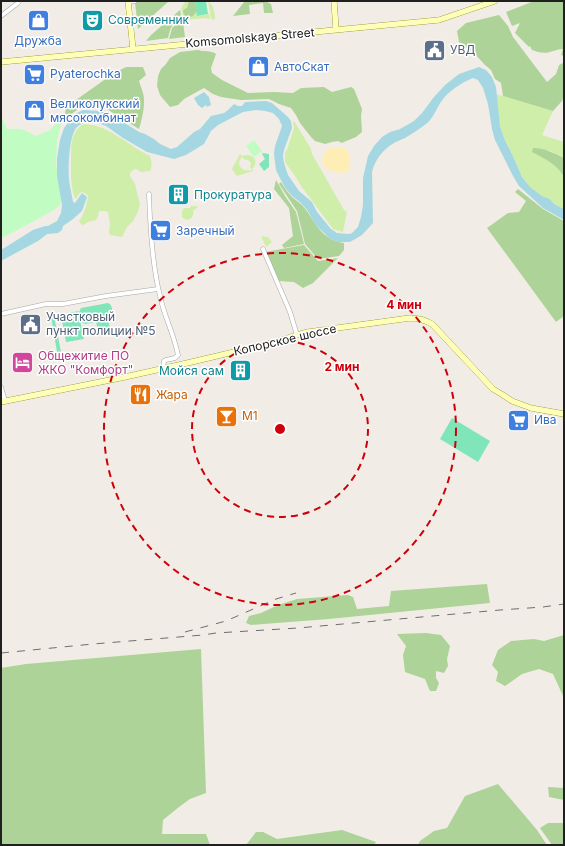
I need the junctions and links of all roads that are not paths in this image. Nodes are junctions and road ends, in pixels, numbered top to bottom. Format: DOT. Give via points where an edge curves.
graph roads {
  1 [pos="19,1"];
  2 [pos="135,1"];
  3 [pos="334,1"];
  4 [pos="495,1"];
  5 [pos="128,2"];
  6 [pos="1,16"];
  7 [pos="336,30"];
  8 [pos="133,49"];
  9 [pos="1,62"];
  10 [pos="149,194"];
  11 [pos="263,249"];
  12 [pos="158,289"];
  13 [pos="1,314"];
  14 [pos="298,335"];
  15 [pos="163,368"];
  16 [pos="1,387"];
  17 [pos="3,402"];
  18 [pos="564,414"];
  1 -- 6 [label="street"];
  2 -- 5 [label="street"];
  3 -- 7 [label="main road"];
  4 -- 7 [label="main road, Komsomolskaya Street" via="439,20"];
  5 -- 8 [label="main road"];
  7 -- 8 [label="main road, Komsomolskaya Street"];
  8 -- 9 [label="main road, Komsomolskaya Street"];
  10 -- 12 [label="street"];
  11 -- 14 [label="street"];
  12 -- 13 [label="street" via="63,304 46,304"];
  12 -- 15 [label="street" via="178,355 164,361"];
  14 -- 15 [label="main road, Копорское шоссе"];
  14 -- 18 [label="main road, Копорское шоссе" via="410,318 425,320 432,324 493,389 503,396 531,408"];
  15 -- 17 [label="main road, Копорское шоссе"];
  16 -- 17 [label="street"];
}
